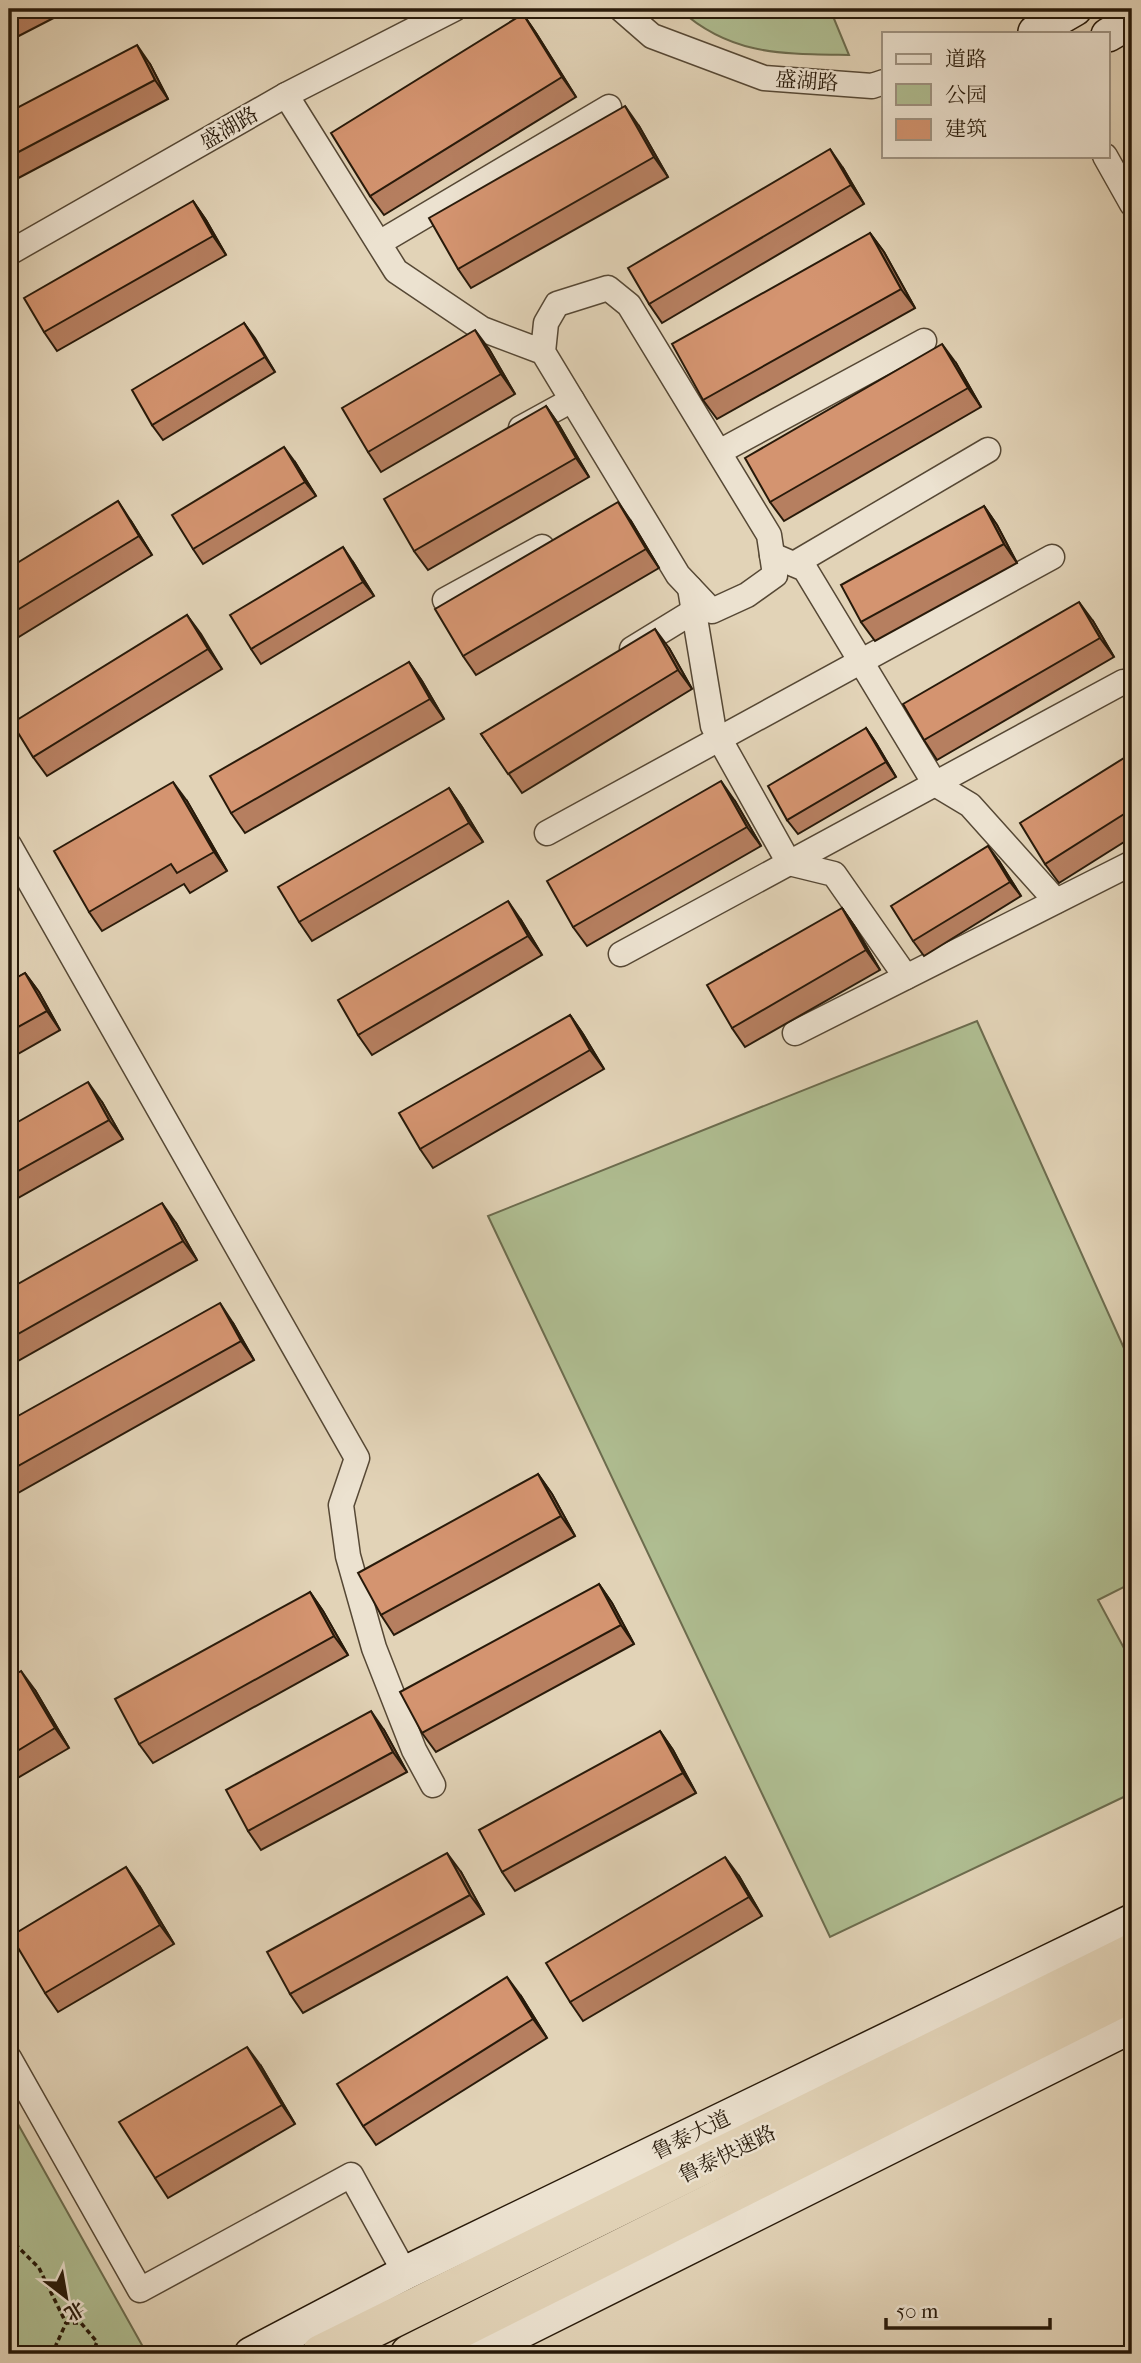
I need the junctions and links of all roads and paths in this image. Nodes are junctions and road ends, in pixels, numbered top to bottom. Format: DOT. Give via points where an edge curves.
graph roads {
  1 [pos="454,9"];
  2 [pos="621,9"];
  3 [pos="1076,9"];
  4 [pos="1132,21"];
  5 [pos="1036,32"];
  6 [pos="1110,34"];
  7 [pos="882,83"];
  8 [pos="286,96"];
  9 [pos="609,107"];
  10 [pos="1106,158"];
  11 [pos="1132,204"];
  12 [pos="379,243"];
  13 [pos="9,253"];
  14 [pos="630,274"];
  15 [pos="607,288"];
  16 [pos="924,341"];
  17 [pos="684,345"];
  18 [pos="543,352"];
  19 [pos="661,358"];
  20 [pos="572,400"];
  21 [pos="502,438"];
  22 [pos="988,450"];
  23 [pos="719,453"];
  24 [pos="632,499"];
  25 [pos="608,511"];
  26 [pos="562,537"];
  27 [pos="1052,557"];
  28 [pos="783,560"];
  29 [pos="445,600"];
  30 [pos="692,600"];
  31 [pos="614,660"];
  32 [pos="861,661"];
  33 [pos="1123,682"];
  34 [pos="719,738"];
  35 [pos="935,784"];
  36 [pos="547,832"];
  37 [pos="9,845"];
  38 [pos="789,863"];
  39 [pos="1132,863"];
  40 [pos="1056,901"];
  41 [pos="621,954"];
  42 [pos="906,977"];
  43 [pos="795,1033"];
  44 [pos="433,1784"];
  45 [pos="1132,1921"];
  46 [pos="1132,1953"];
  47 [pos="1132,1992"];
  48 [pos="1132,2026"];
  49 [pos="9,2058"];
  50 [pos="9,2238"];
  51 [pos="405,2273"];
  52 [pos="66,2323"];
  53 [pos="63,2354"];
  54 [pos="92,2354"];
  55 [pos="251,2354"];
  56 [pos="321,2354"];
  57 [pos="411,2354"];
  58 [pos="476,2354"];
  1 -- 8 [label="street, 盛湖路"];
  2 -- 7 [label="street, 盛湖路" via="652,36 764,78 872,86"];
  3 -- 5 [label="main road"];
  4 -- 6 [label="main road"];
  8 -- 12 [label="street"];
  8 -- 13 [label="street, 盛湖路"];
  9 -- 12 [label="street"];
  10 -- 11 [label="street"];
  12 -- 18 [label="street" via="396,271 482,328"];
  14 -- 15 [label="street"];
  15 -- 18 [label="street" via="557,304 546,323"];
  15 -- 19 [label="street" via="629,305"];
  16 -- 23 [label="street"];
  17 -- 19 [label="street"];
  18 -- 20 [label="street"];
  19 -- 23 [label="street"];
  20 -- 21 [label="street"];
  20 -- 24 [label="street"];
  22 -- 28 [label="street"];
  23 -- 28 [label="street"];
  24 -- 25 [label="street"];
  24 -- 30 [label="street"];
  26 -- 29 [label="street"];
  27 -- 32 [label="street"];
  28 -- 30 [label="street" via="775,575 747,596 712,611"];
  28 -- 32 [label="street" via="805,569"];
  30 -- 31 [label="street"];
  30 -- 34 [label="street" via="713,726"];
  32 -- 34 [label="street"];
  32 -- 35 [label="street"];
  33 -- 35 [label="street"];
  34 -- 36 [label="street"];
  34 -- 38 [label="street"];
  35 -- 38 [label="street"];
  35 -- 40 [label="street" via="970,805"];
  37 -- 44 [label="street" via="357,1458 341,1505 348,1556 374,1648 414,1750"];
  38 -- 41 [label="street"];
  38 -- 42 [label="street" via="834,874"];
  39 -- 40 [label="street"];
  40 -- 42 [label="street"];
  42 -- 43 [label="street"];
  45 -- 51 [label="main road, 鲁泰大道"];
  46 -- 56 [label="highway, 鲁泰快速路"];
  47 -- 57 [label="highway, 鲁泰快速路"];
  48 -- 58 [label="main road"];
  49 -- 51 [label="street" via="140,2290 351,2175"];
  50 -- 52 [label="path" via="39,2268"];
  51 -- 55 [label="main road, 鲁泰大道"];
  52 -- 53 [label="path" via="56,2345"];
  52 -- 54 [label="path" via="81,2323 97,2342"];
}
